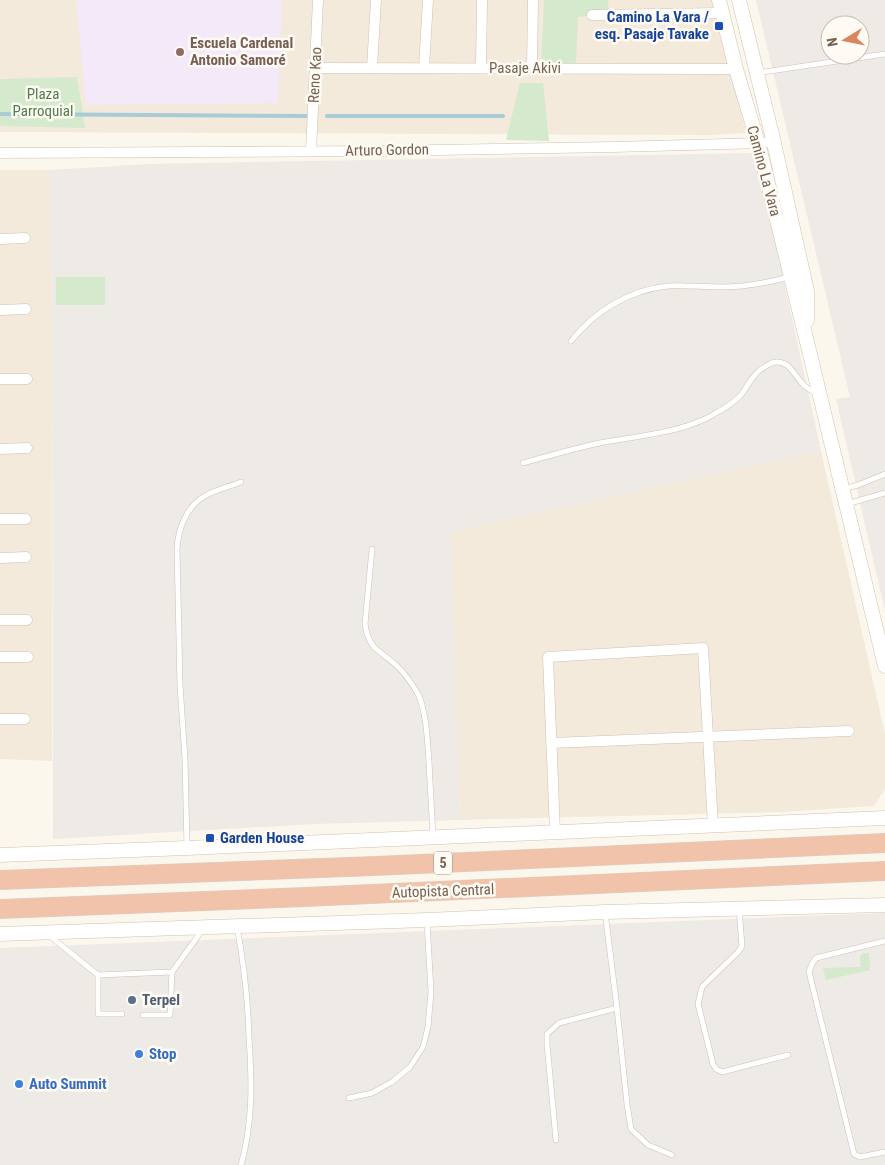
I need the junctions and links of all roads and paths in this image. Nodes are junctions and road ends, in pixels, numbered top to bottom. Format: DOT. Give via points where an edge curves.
graph roads {
  1 [pos="318,0"];
  2 [pos="376,0"];
  3 [pos="428,0"];
  4 [pos="482,0"];
  5 [pos="533,0"];
  6 [pos="739,0"];
  7 [pos="720,6"];
  8 [pos="592,15"];
  9 [pos="885,54"];
  10 [pos="315,68"];
  11 [pos="372,68"];
  12 [pos="424,68"];
  13 [pos="481,68"];
  14 [pos="532,68"];
  15 [pos="736,69"];
  16 [pos="757,74"];
  17 [pos="758,143"];
  18 [pos="774,143"];
  19 [pos="312,151"];
  20 [pos="0,153"];
  21 [pos="25,238"];
  22 [pos="0,239"];
  23 [pos="791,276"];
  24 [pos="26,309"];
  25 [pos="0,310"];
  26 [pos="571,341"];
  27 [pos="807,342"];
  28 [pos="0,379"];
  29 [pos="27,379"];
  30 [pos="820,395"];
  31 [pos="0,448"];
  32 [pos="27,448"];
  33 [pos="523,463"];
  34 [pos="885,474"];
  35 [pos="241,482"];
  36 [pos="842,489"];
  37 [pos="885,494"];
  38 [pos="846,504"];
  39 [pos="0,519"];
  40 [pos="26,519"];
  41 [pos="372,549"];
  42 [pos="26,557"];
  43 [pos="0,558"];
  44 [pos="0,620"];
  45 [pos="27,620"];
  46 [pos="0,657"];
  47 [pos="28,657"];
  48 [pos="885,666"];
  49 [pos="0,719"];
  50 [pos="25,719"];
  51 [pos="849,731"];
  52 [pos="708,737"];
  53 [pos="551,743"];
  54 [pos="882,817"];
  55 [pos="713,826"];
  56 [pos="555,832"];
  57 [pos="433,838"];
  58 [pos="885,843"];
  59 [pos="187,848"];
  60 [pos="0,855"];
  61 [pos="885,872"];
  62 [pos="0,880"];
  63 [pos="885,904"];
  64 [pos="739,908"];
  65 [pos="0,909"];
  66 [pos="605,912"];
  67 [pos="427,920"];
  68 [pos="237,926"];
  69 [pos="204,927"];
  70 [pos="46,932"];
  71 [pos="0,934"];
  72 [pos="885,941"];
  73 [pos="172,972"];
  74 [pos="98,975"];
  75 [pos="618,1008"];
  76 [pos="122,1014"];
  77 [pos="143,1015"];
  78 [pos="788,1056"];
  79 [pos="350,1098"];
  80 [pos="556,1140"];
  81 [pos="885,1152"];
  82 [pos="672,1155"];
  83 [pos="241,1165"];
  1 -- 10 [label="street, Reno Kao"];
  2 -- 11 [label="street"];
  3 -- 12 [label="street"];
  4 -- 13 [label="street"];
  5 -- 14 [label="street"];
  6 -- 16 [label="street, Camino La Vara"];
  7 -- 8 [label="street"];
  7 -- 15 [label="street, Camino La Vara"];
  9 -- 16 [label="lane"];
  10 -- 11 [label="street, Pasaje Akivi"];
  10 -- 19 [label="street, Reno Kao"];
  11 -- 12 [label="street, Pasaje Akivi"];
  12 -- 13 [label="street, Pasaje Akivi"];
  13 -- 14 [label="street, Pasaje Akivi"];
  14 -- 15 [label="street, Pasaje Akivi"];
  15 -- 17 [label="street, Camino La Vara"];
  16 -- 18 [label="street, Camino La Vara"];
  17 -- 18 [label="street, Arturo Gordon"];
  17 -- 19 [label="street, Arturo Gordon"];
  17 -- 23 [label="street, Camino La Vara"];
  18 -- 27 [label="street, Camino La Vara" via="807,291"];
  19 -- 20 [label="street, Arturo Gordon"];
  21 -- 22 [label="street"];
  23 -- 26 [label="lane" via="748,286 653,288 618,301 598,314"];
  23 -- 27 [label="street, Camino La Vara"];
  24 -- 25 [label="street"];
  27 -- 30 [label="street, Camino La Vara"];
  28 -- 29 [label="street"];
  30 -- 33 [label="lane" via="802,383 789,366 777,362 758,371 734,402 694,424 598,443"];
  30 -- 36 [label="street, Camino La Vara"];
  31 -- 32 [label="street"];
  34 -- 36 [label="lane"];
  35 -- 59 [label="lane" via="196,502 184,519 177,538"];
  36 -- 38 [label="street, Camino La Vara"];
  37 -- 38 [label="lane"];
  38 -- 48 [label="street, Camino La Vara"];
  39 -- 40 [label="street"];
  41 -- 57 [label="lane" via="366,631 375,649 405,675 423,707"];
  42 -- 43 [label="street"];
  44 -- 45 [label="street"];
  46 -- 47 [label="street"];
  49 -- 50 [label="street"];
  51 -- 52 [label="street"];
  52 -- 53 [label="street"];
  52 -- 53 [label="street" via="703,648 548,658"];
  52 -- 55 [label="street"];
  53 -- 56 [label="street"];
  54 -- 55 [label="street"];
  55 -- 56 [label="street"];
  56 -- 57 [label="street"];
  57 -- 59 [label="street"];
  58 -- 62 [label="highway, Autopista Central / 5"];
  59 -- 60 [label="street"];
  61 -- 65 [label="highway, Autopista Central / 5"];
  63 -- 64 [label="street"];
  64 -- 66 [label="street"];
  64 -- 78 [label="lane" via="742,946 702,988 698,1004 713,1064 722,1072"];
  66 -- 67 [label="street"];
  66 -- 75 [label="lane"];
  67 -- 68 [label="street"];
  67 -- 79 [label="lane" via="431,992 424,1047 410,1067 392,1082"];
  68 -- 69 [label="street"];
  68 -- 83 [label="lane" via="245,979 251,1074 250,1118"];
  69 -- 70 [label="street"];
  69 -- 73 [label="lane"];
  70 -- 71 [label="street"];
  70 -- 74 [label="lane"];
  72 -- 81 [label="lane" via="816,958 809,972 854,1154 860,1158"];
  73 -- 74 [label="lane"];
  73 -- 77 [label="lane" via="170,1015"];
  74 -- 76 [label="lane" via="98,1014"];
  75 -- 80 [label="lane" via="559,1023 547,1034"];
  75 -- 82 [label="lane" via="631,1128 648,1145"];
}
